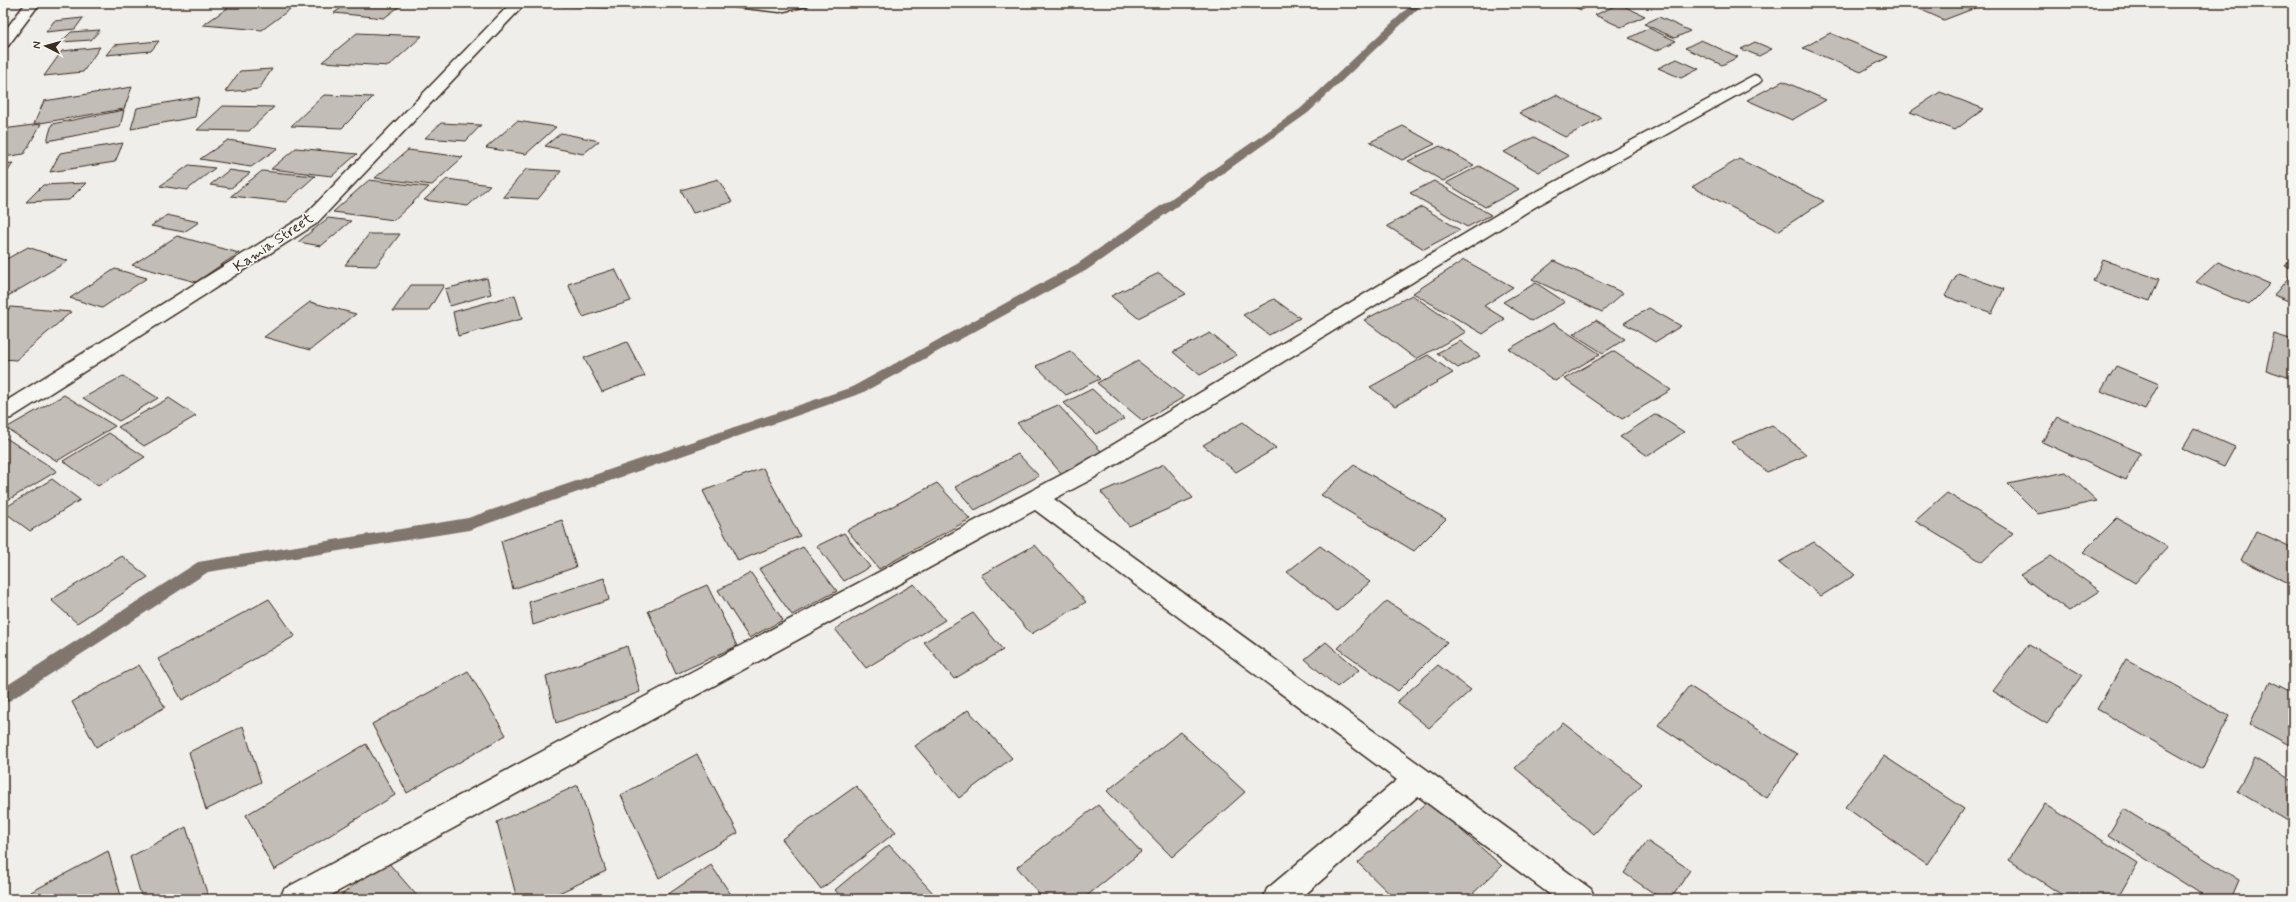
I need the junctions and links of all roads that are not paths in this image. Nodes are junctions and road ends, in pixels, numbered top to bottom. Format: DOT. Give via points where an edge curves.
graph roads {
  1 [pos="33,3"];
  2 [pos="519,3"];
  3 [pos="735,3"];
  4 [pos="802,3"];
  5 [pos="3,43"];
  6 [pos="1754,80"];
  7 [pos="3,413"];
  8 [pos="1037,499"];
  9 [pos="1418,779"];
  10 [pos="295,899"];
  11 [pos="1278,899"];
  12 [pos="1580,899"];
  1 -- 5 [label="street"];
  2 -- 7 [label="street, Kamia Street" via="310,220"];
  3 -- 4 [label="street" via="780,8"];
  6 -- 8 [label="street" via="1528,203"];
  8 -- 9 [label="street"];
  8 -- 10 [label="street"];
  9 -- 11 [label="street"];
  9 -- 12 [label="street"];
}
